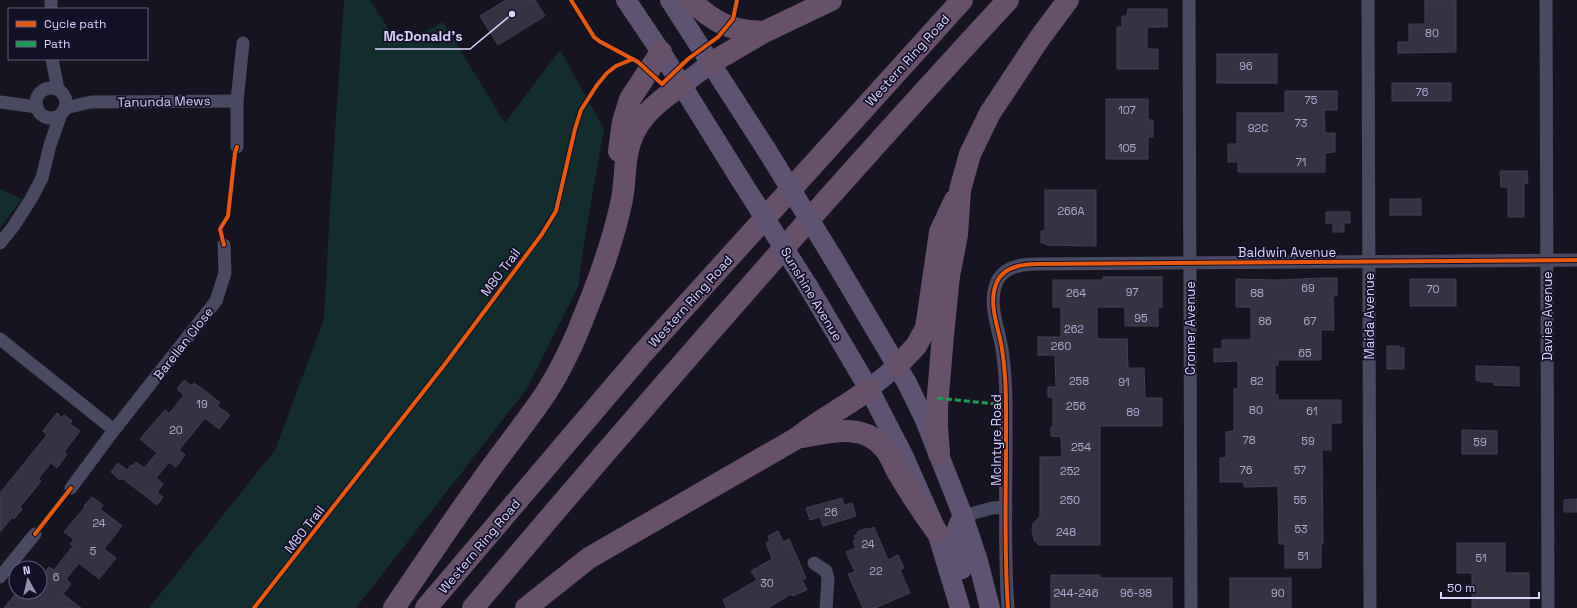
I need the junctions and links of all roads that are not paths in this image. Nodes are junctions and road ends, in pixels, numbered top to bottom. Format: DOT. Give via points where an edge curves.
graph roads {
  1 [pos="626,0"];
  2 [pos="670,0"];
  3 [pos="690,0"];
  4 [pos="831,0"];
  5 [pos="962,0"];
  6 [pos="1008,0"];
  7 [pos="1068,0"];
  8 [pos="1189,0"];
  9 [pos="1368,0"];
  10 [pos="1546,0"];
  11 [pos="764,32"];
  12 [pos="243,43"];
  13 [pos="661,52"];
  14 [pos="51,60"];
  15 [pos="711,63"];
  16 [pos="681,86"];
  17 [pos="237,101"];
  18 [pos="6,102"];
  19 [pos="51,102"];
  20 [pos="50,145"];
  21 [pos="236,147"];
  22 [pos="960,190"];
  23 [pos="0,243"];
  24 [pos="224,245"];
  25 [pos="606,254"];
  26 [pos="1547,260"];
  27 [pos="1577,260"];
  28 [pos="1190,262"];
  29 [pos="1369,262"];
  30 [pos="1000,275"];
  31 [pos="0,339"];
  32 [pos="897,366"];
  33 [pos="870,389"];
  34 [pos="114,430"];
  35 [pos="797,438"];
  36 [pos="939,454"];
  37 [pos="71,488"];
  38 [pos="1006,507"];
  39 [pos="963,516"];
  40 [pos="937,532"];
  41 [pos="35,534"];
  42 [pos="814,563"];
  43 [pos="0,577"];
  44 [pos="394,608"];
  45 [pos="426,608"];
  46 [pos="473,608"];
  47 [pos="526,608"];
  48 [pos="826,608"];
  49 [pos="960,608"];
  50 [pos="968,608"];
  51 [pos="990,608"];
  52 [pos="1008,608"];
  53 [pos="1191,608"];
  54 [pos="1370,608"];
  55 [pos="1548,608"];
  1 -- 13 [label="main road, Sunshine Avenue"];
  2 -- 15 [label="main road"];
  3 -- 11 [label="highway" via="727,27"];
  4 -- 11 [label="highway"];
  5 -- 45 [label="highway, Western Ring Road" via="642,354"];
  6 -- 46 [label="highway" via="846,176"];
  7 -- 22 [label="highway" via="990,112 970,154"];
  8 -- 28 [label="street, Cromer Avenue"];
  9 -- 29 [label="street, Maida Avenue"];
  10 -- 26 [label="street, Davies Avenue"];
  11 -- 15 [label="highway"];
  12 -- 17 [label="street"];
  13 -- 16 [label="main road, Sunshine Avenue"];
  13 -- 25 [label="highway" via="635,90 625,110"];
  14 -- 19 [label="street"];
  15 -- 16 [label="main road"];
  15 -- 32 [label="main road, bridge"];
  16 -- 25 [label="highway" via="662,98 647,112 632,137 627,154 622,203"];
  16 -- 33 [label="main road, Sunshine Avenue, bridge"];
  17 -- 19 [label="street, Tanunda Mews"];
  17 -- 21 [label="street"];
  18 -- 19 [label="street, Tanunda Mews"];
  19 -- 20 [label="street"];
  19 -- 20 [label="street" via="46,126"];
  20 -- 23 [label="street" via="42,178 13,227"];
  22 -- 32 [label="highway" via="940,232 926,328 916,346"];
  22 -- 36 [label="highway" via="937,398"];
  24 -- 34 [label="street, Barellan Close" via="225,273 216,301"];
  25 -- 44 [label="highway" via="570,350 546,393"];
  26 -- 27 [label="street, Baldwin Avenue"];
  26 -- 29 [label="street, Baldwin Avenue"];
  26 -- 55 [label="street, Davies Avenue"];
  28 -- 29 [label="street, Baldwin Avenue"];
  28 -- 30 [label="street, Baldwin Avenue" via="1025,264"];
  28 -- 53 [label="street, Cromer Avenue"];
  29 -- 54 [label="street, Maida Avenue"];
  30 -- 38 [label="street, McIntyre Road" via="993,301 1004,370"];
  31 -- 34 [label="street"];
  32 -- 33 [label="main road"];
  32 -- 36 [label="main road"];
  33 -- 35 [label="highway"];
  33 -- 40 [label="main road, Sunshine Avenue"];
  34 -- 37 [label="street, Barellan Close"];
  35 -- 40 [label="highway" via="848,430 861,433 880,443"];
  35 -- 47 [label="highway" via="589,558"];
  36 -- 39 [label="main road"];
  38 -- 39 [label="street"];
  38 -- 52 [label="street, McIntyre Road"];
  39 -- 50 [label="main road" via="955,533 956,546 968,587"];
  39 -- 51 [label="main road"];
  40 -- 49 [label="main road, Sunshine Avenue"];
  41 -- 43 [label="street"];
  42 -- 48 [label="street" via="826,571"];
}
